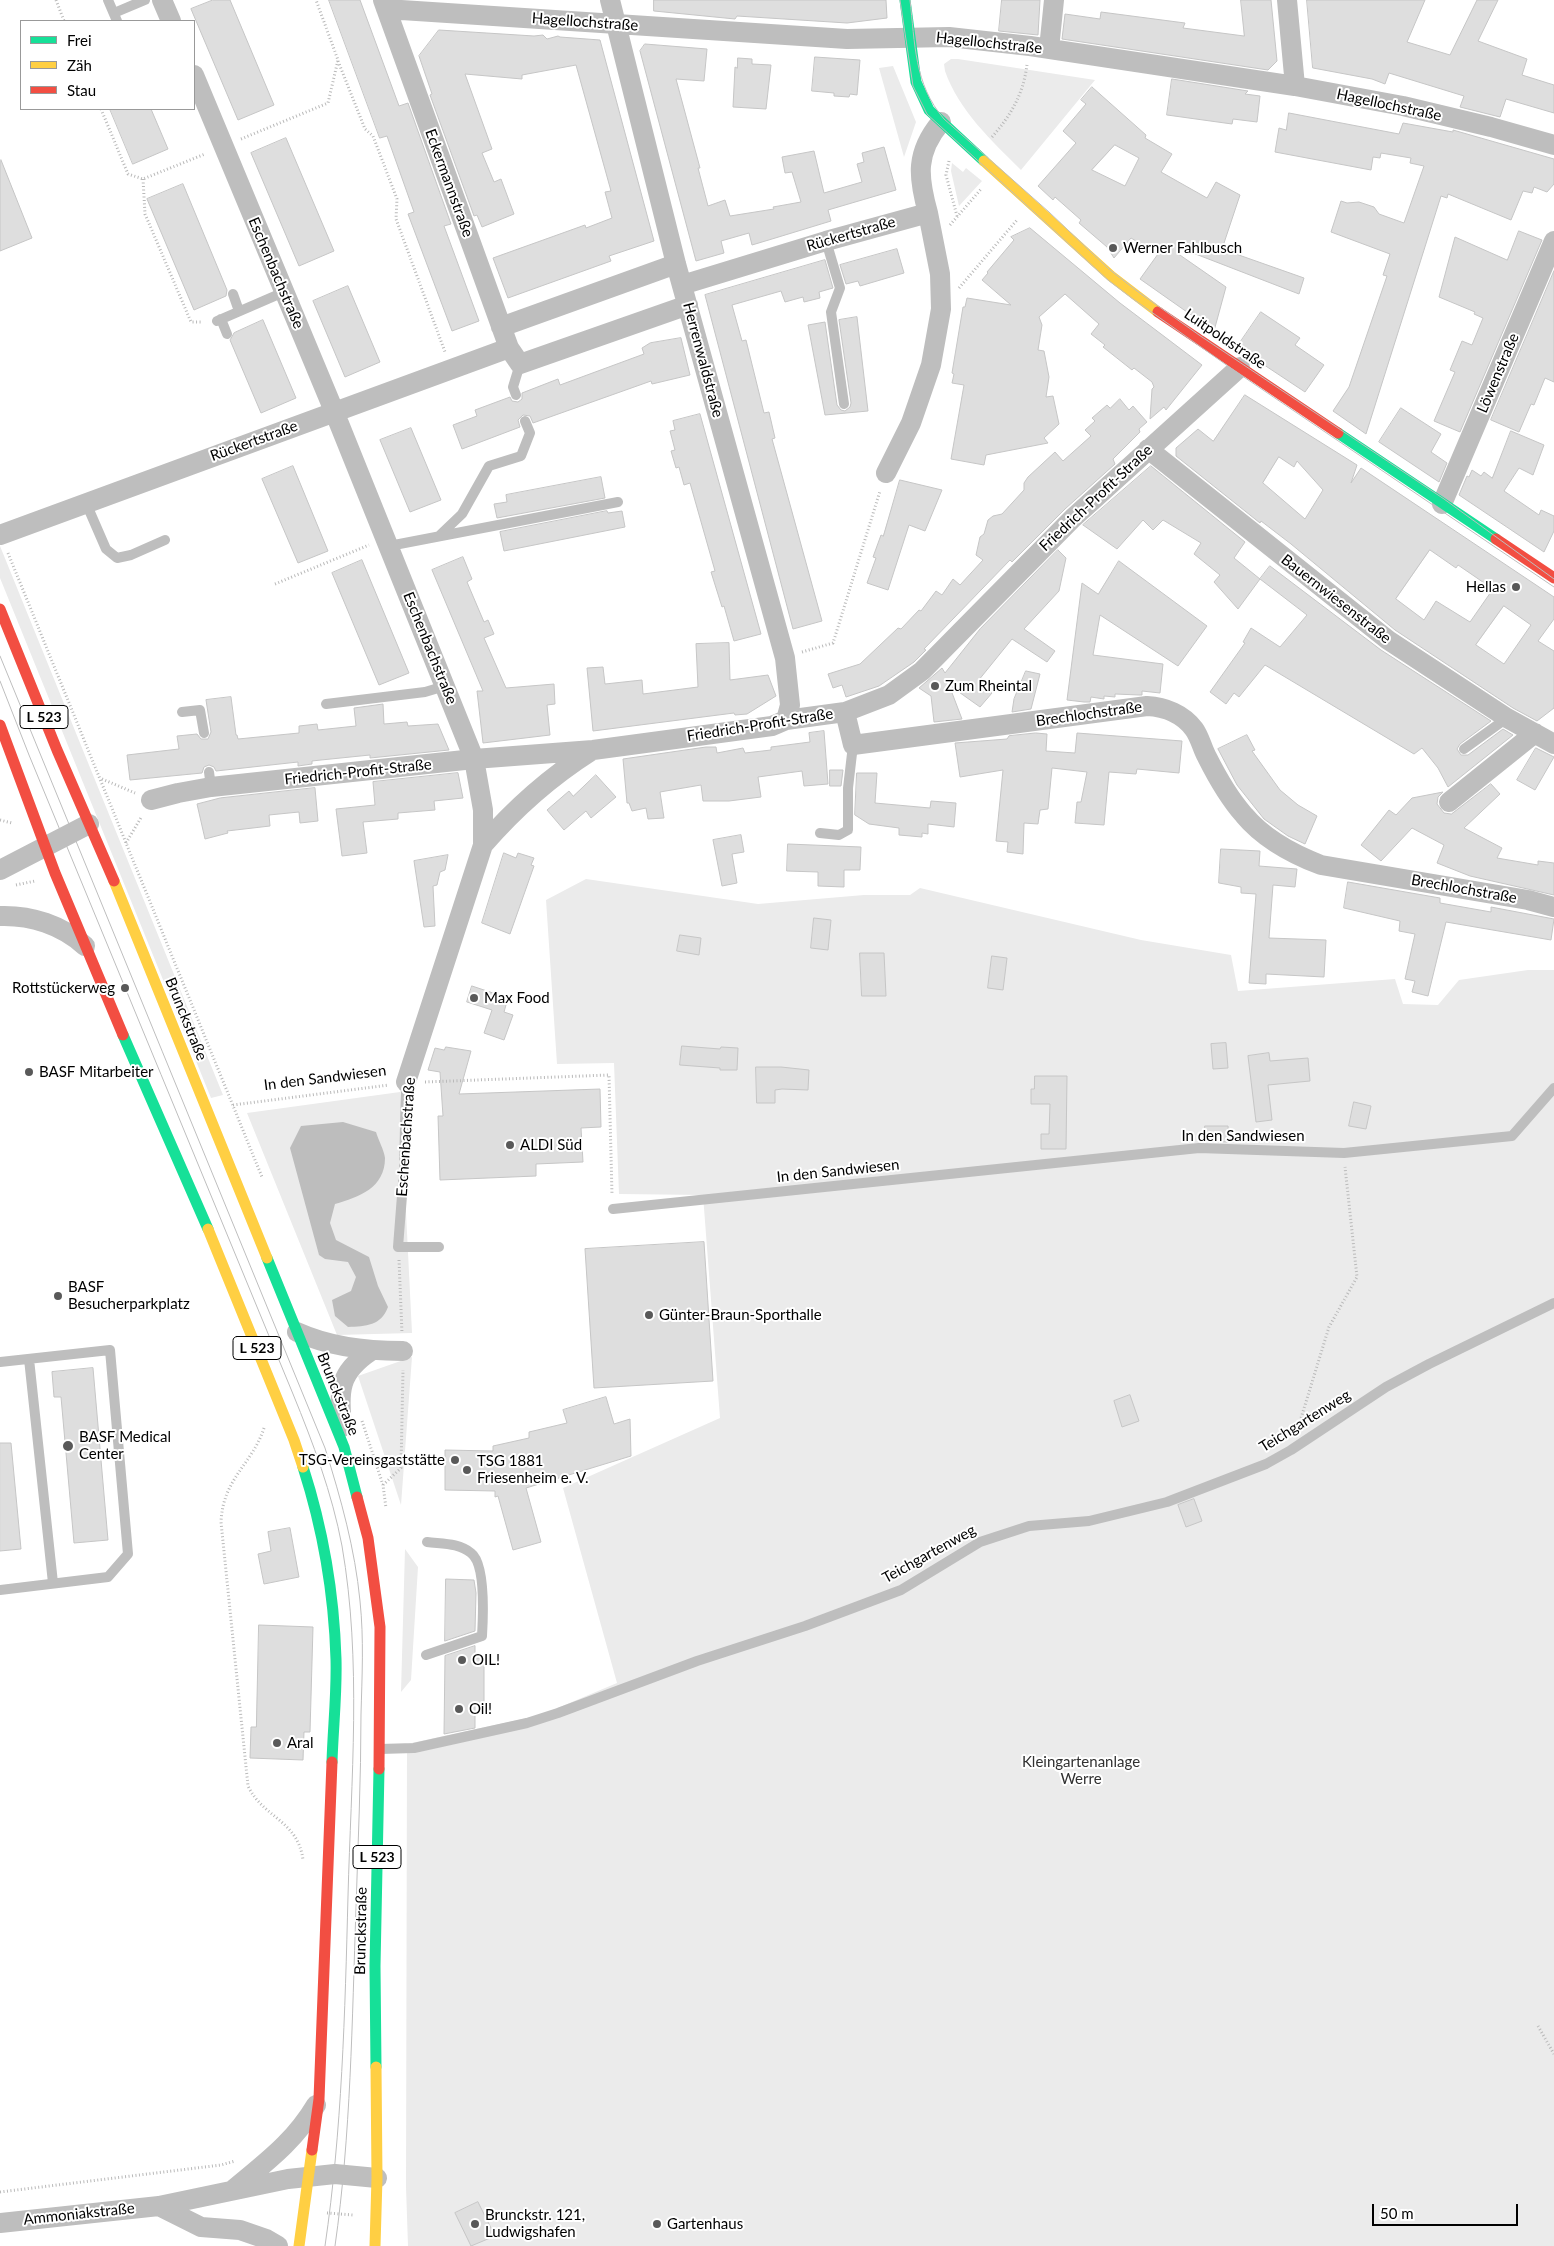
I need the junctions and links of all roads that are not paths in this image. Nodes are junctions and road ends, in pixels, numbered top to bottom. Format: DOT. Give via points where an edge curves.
graph roads {
  1 [pos="108,0"];
  2 [pos="159,0"];
  3 [pos="610,0"];
  4 [pos="905,0"];
  5 [pos="1054,0"];
  6 [pos="1288,0"];
  7 [pos="384,5"];
  8 [pos="470,7"];
  9 [pos="115,17"];
  10 [pos="170,20"];
  11 [pos="616,24"];
  12 [pos="909,38"];
  13 [pos="1039,48"];
  14 [pos="195,77"];
  15 [pos="1295,86"];
  16 [pos="941,122"];
  17 [pos="1554,145"];
  18 [pos="928,213"];
  19 [pos="826,241"];
  20 [pos="1554,242"];
  21 [pos="676,264"];
  22 [pos="682,285"];
  23 [pos="284,292"];
  24 [pos="233,294"];
  25 [pos="688,305"];
  26 [pos="240,311"];
  27 [pos="502,327"];
  28 [pos="227,334"];
  29 [pos="514,356"];
  30 [pos="1240,367"];
  31 [pos="516,395"];
  32 [pos="844,404"];
  33 [pos="334,412"];
  34 [pos="525,421"];
  35 [pos="1148,449"];
  36 [pos="886,473"];
  37 [pos="618,502"];
  38 [pos="86,503"];
  39 [pos="1442,504"];
  40 [pos="0,535"];
  41 [pos="440,536"];
  42 [pos="165,540"];
  43 [pos="387,542"];
  44 [pos="1554,578"];
  45 [pos="0,609"];
  46 [pos="445,686"];
  47 [pos="326,704"];
  48 [pos="182,712"];
  49 [pos="845,712"];
  50 [pos="1507,718"];
  51 [pos="786,720"];
  52 [pos="0,726"];
  53 [pos="204,733"];
  54 [pos="1535,733"];
  55 [pos="1554,744"];
  56 [pos="853,745"];
  57 [pos="1464,749"];
  58 [pos="593,750"];
  59 [pos="474,759"];
  60 [pos="151,800"];
  61 [pos="1449,802"];
  62 [pos="89,824"];
  63 [pos="820,833"];
  64 [pos="483,845"];
  65 [pos="46,847"];
  66 [pos="0,870"];
  67 [pos="1554,907"];
  68 [pos="0,916"];
  69 [pos="87,948"];
  70 [pos="406,1082"];
  71 [pos="1554,1088"];
  72 [pos="613,1209"];
  73 [pos="439,1247"];
  74 [pos="1554,1303"];
  75 [pos="297,1332"];
  76 [pos="371,1351"];
  77 [pos="403,1351"];
  78 [pos="29,1359"];
  79 [pos="0,1362"];
  80 [pos="344,1446"];
  81 [pos="427,1542"];
  82 [pos="53,1583"];
  83 [pos="0,1590"];
  84 [pos="426,1655"];
  85 [pos="379,1750"];
  86 [pos="319,2099"];
  87 [pos="310,2177"];
  88 [pos="378,2178"];
  89 [pos="231,2191"];
  90 [pos="159,2206"];
  91 [pos="0,2223"];
  92 [pos="278,2246"];
  93 [pos="299,2246"];
  94 [pos="375,2246"];
  1 -- 9 [label="lane"];
  2 -- 9 [label="lane"];
  2 -- 10 [label="street"];
  3 -- 11 [label="street, Herrenwaldstraße"];
  4 -- 12 [label="main road, Luitpoldstraße"];
  5 -- 13 [label="street"];
  6 -- 15 [label="street"];
  7 -- 8 [label="street, Hagellochstraße"];
  7 -- 27 [label="street, Eckermannstraße"];
  8 -- 11 [label="street, Hagellochstraße"];
  11 -- 12 [label="street, Hagellochstraße" via="724,24 847,39"];
  11 -- 21 [label="street, Herrenwaldstraße"];
  12 -- 13 [label="street, Hagellochstraße" via="949,37"];
  12 -- 16 [label="main road, Luitpoldstraße" via="916,82 929,110"];
  13 -- 15 [label="street, Hagellochstraße"];
  14 -- 23 [label="street, Eschenbachstraße"];
  15 -- 17 [label="street, Hagellochstraße" via="1403,106"];
  16 -- 18 [label="street" via="928,139 920,163 920,185"];
  16 -- 30 [label="main road, Luitpoldstraße" via="1111,276 1169,320"];
  18 -- 19 [label="street, Rückertstraße"];
  18 -- 36 [label="street" via="940,274 941,309 931,365 911,423"];
  19 -- 22 [label="street, Rückertstraße"];
  19 -- 32 [label="lane" via="840,288 831,312"];
  20 -- 39 [label="street, Löwenstraße"];
  21 -- 22 [label="street, Herrenwaldstraße"];
  21 -- 27 [label="street"];
  22 -- 25 [label="street, Herrenwaldstraße"];
  23 -- 26 [label="lane"];
  23 -- 33 [label="street, Eschenbachstraße"];
  24 -- 26 [label="lane"];
  25 -- 29 [label="street, Rückertstraße"];
  25 -- 51 [label="street, Herrenwaldstraße" via="785,658 790,705"];
  26 -- 28 [label="lane" via="219,320"];
  27 -- 29 [label="street, Eckermannstraße"];
  29 -- 31 [label="lane" via="513,387"];
  29 -- 33 [label="street, Rückertstraße" via="451,368"];
  30 -- 35 [label="street, Friedrich-Profit-Straße"];
  30 -- 39 [label="main road, Luitpoldstraße"];
  33 -- 38 [label="street, Rückertstraße"];
  33 -- 43 [label="street, Eschenbachstraße"];
  34 -- 41 [label="lane" via="530,433 521,456 489,466 462,514"];
  35 -- 49 [label="street, Friedrich-Profit-Straße" via="1073,518 922,671 889,695"];
  35 -- 50 [label="street, Bauernwiesenstraße" via="1388,640"];
  37 -- 41 [label="lane"];
  38 -- 40 [label="street, Rückertstraße"];
  38 -- 42 [label="lane" via="106,550 117,558"];
  39 -- 44 [label="main road, Luitpoldstraße"];
  41 -- 43 [label="lane"];
  43 -- 46 [label="street, Eschenbachstraße"];
  45 -- 62 [label="main road, Brunckstraße / L 523"];
  46 -- 47 [label="lane" via="425,692"];
  46 -- 59 [label="street, Eschenbachstraße"];
  48 -- 53 [label="lane" via="200,710"];
  49 -- 51 [label="street, Friedrich-Profit-Straße"];
  49 -- 56 [label="street"];
  50 -- 54 [label="street, Bauernwiesenstraße"];
  50 -- 57 [label="lane"];
  51 -- 58 [label="street, Friedrich-Profit-Straße" via="772,726"];
  52 -- 65 [label="main road, L 523"];
  54 -- 55 [label="street, Bauernwiesenstraße"];
  54 -- 61 [label="street"];
  56 -- 63 [label="lane" via="848,830 839,835"];
  56 -- 67 [label="street, Brechlochstraße" via="1147,706 1161,707 1184,719 1194,730 1225,789 1245,816 1268,838 1294,854 1321,864"];
  58 -- 59 [label="street, Friedrich-Profit-Straße"];
  58 -- 64 [label="street" via="560,771 528,798"];
  59 -- 60 [label="street, Friedrich-Profit-Straße" via="210,780"];
  59 -- 64 [label="street, Eschenbachstraße" via="483,810"];
  62 -- 65 [label="street"];
  62 -- 75 [label="main road, Brunckstraße / L 523"];
  64 -- 70 [label="street, Eschenbachstraße"];
  65 -- 66 [label="street"];
  65 -- 69 [label="main road, L 523"];
  68 -- 69 [label="street" via="25,918 63,929"];
  69 -- 86 [label="main road, L 523" via="228,1276 294,1440 316,1509 330,1580 336,1659"];
  70 -- 73 [label="lane, Eschenbachstraße" via="398,1247"];
  71 -- 72 [label="lane, In den Sandwiesen" via="1512,1136 1344,1153 1199,1148"];
  74 -- 85 [label="lane, Teichgartenweg" via="1386,1387 1266,1464 1167,1502 1089,1521 1029,1526 980,1542 901,1590 527,1723 414,1748"];
  75 -- 76 [label="street" via="313,1339"];
  75 -- 80 [label="main road, Brunckstraße / L 523"];
  76 -- 77 [label="street"];
  76 -- 80 [label="street" via="356,1361 343,1380 340,1404"];
  78 -- 79 [label="lane"];
  78 -- 82 [label="lane"];
  78 -- 82 [label="lane" via="110,1350 128,1554 108,1577"];
  80 -- 85 [label="main road, Brunckstraße / L 523" via="376,1582 381,1676"];
  81 -- 84 [label="lane" via="456,1545 473,1554 484,1597 482,1636"];
  82 -- 83 [label="lane"];
  85 -- 88 [label="main road, Brunckstraße / L 523" via="375,1966"];
  86 -- 87 [label="main road, L 523"];
  86 -- 89 [label="street" via="292,2140"];
  87 -- 88 [label="street, Ammoniakstraße" via="335,2174"];
  87 -- 89 [label="street, Ammoniakstraße"];
  87 -- 93 [label="main road, L 523"];
  88 -- 94 [label="main road, Brunckstraße / L 523"];
  89 -- 90 [label="street, Ammoniakstraße"];
  90 -- 91 [label="street, Ammoniakstraße"];
  90 -- 92 [label="street" via="201,2227 240,2230"];
}
